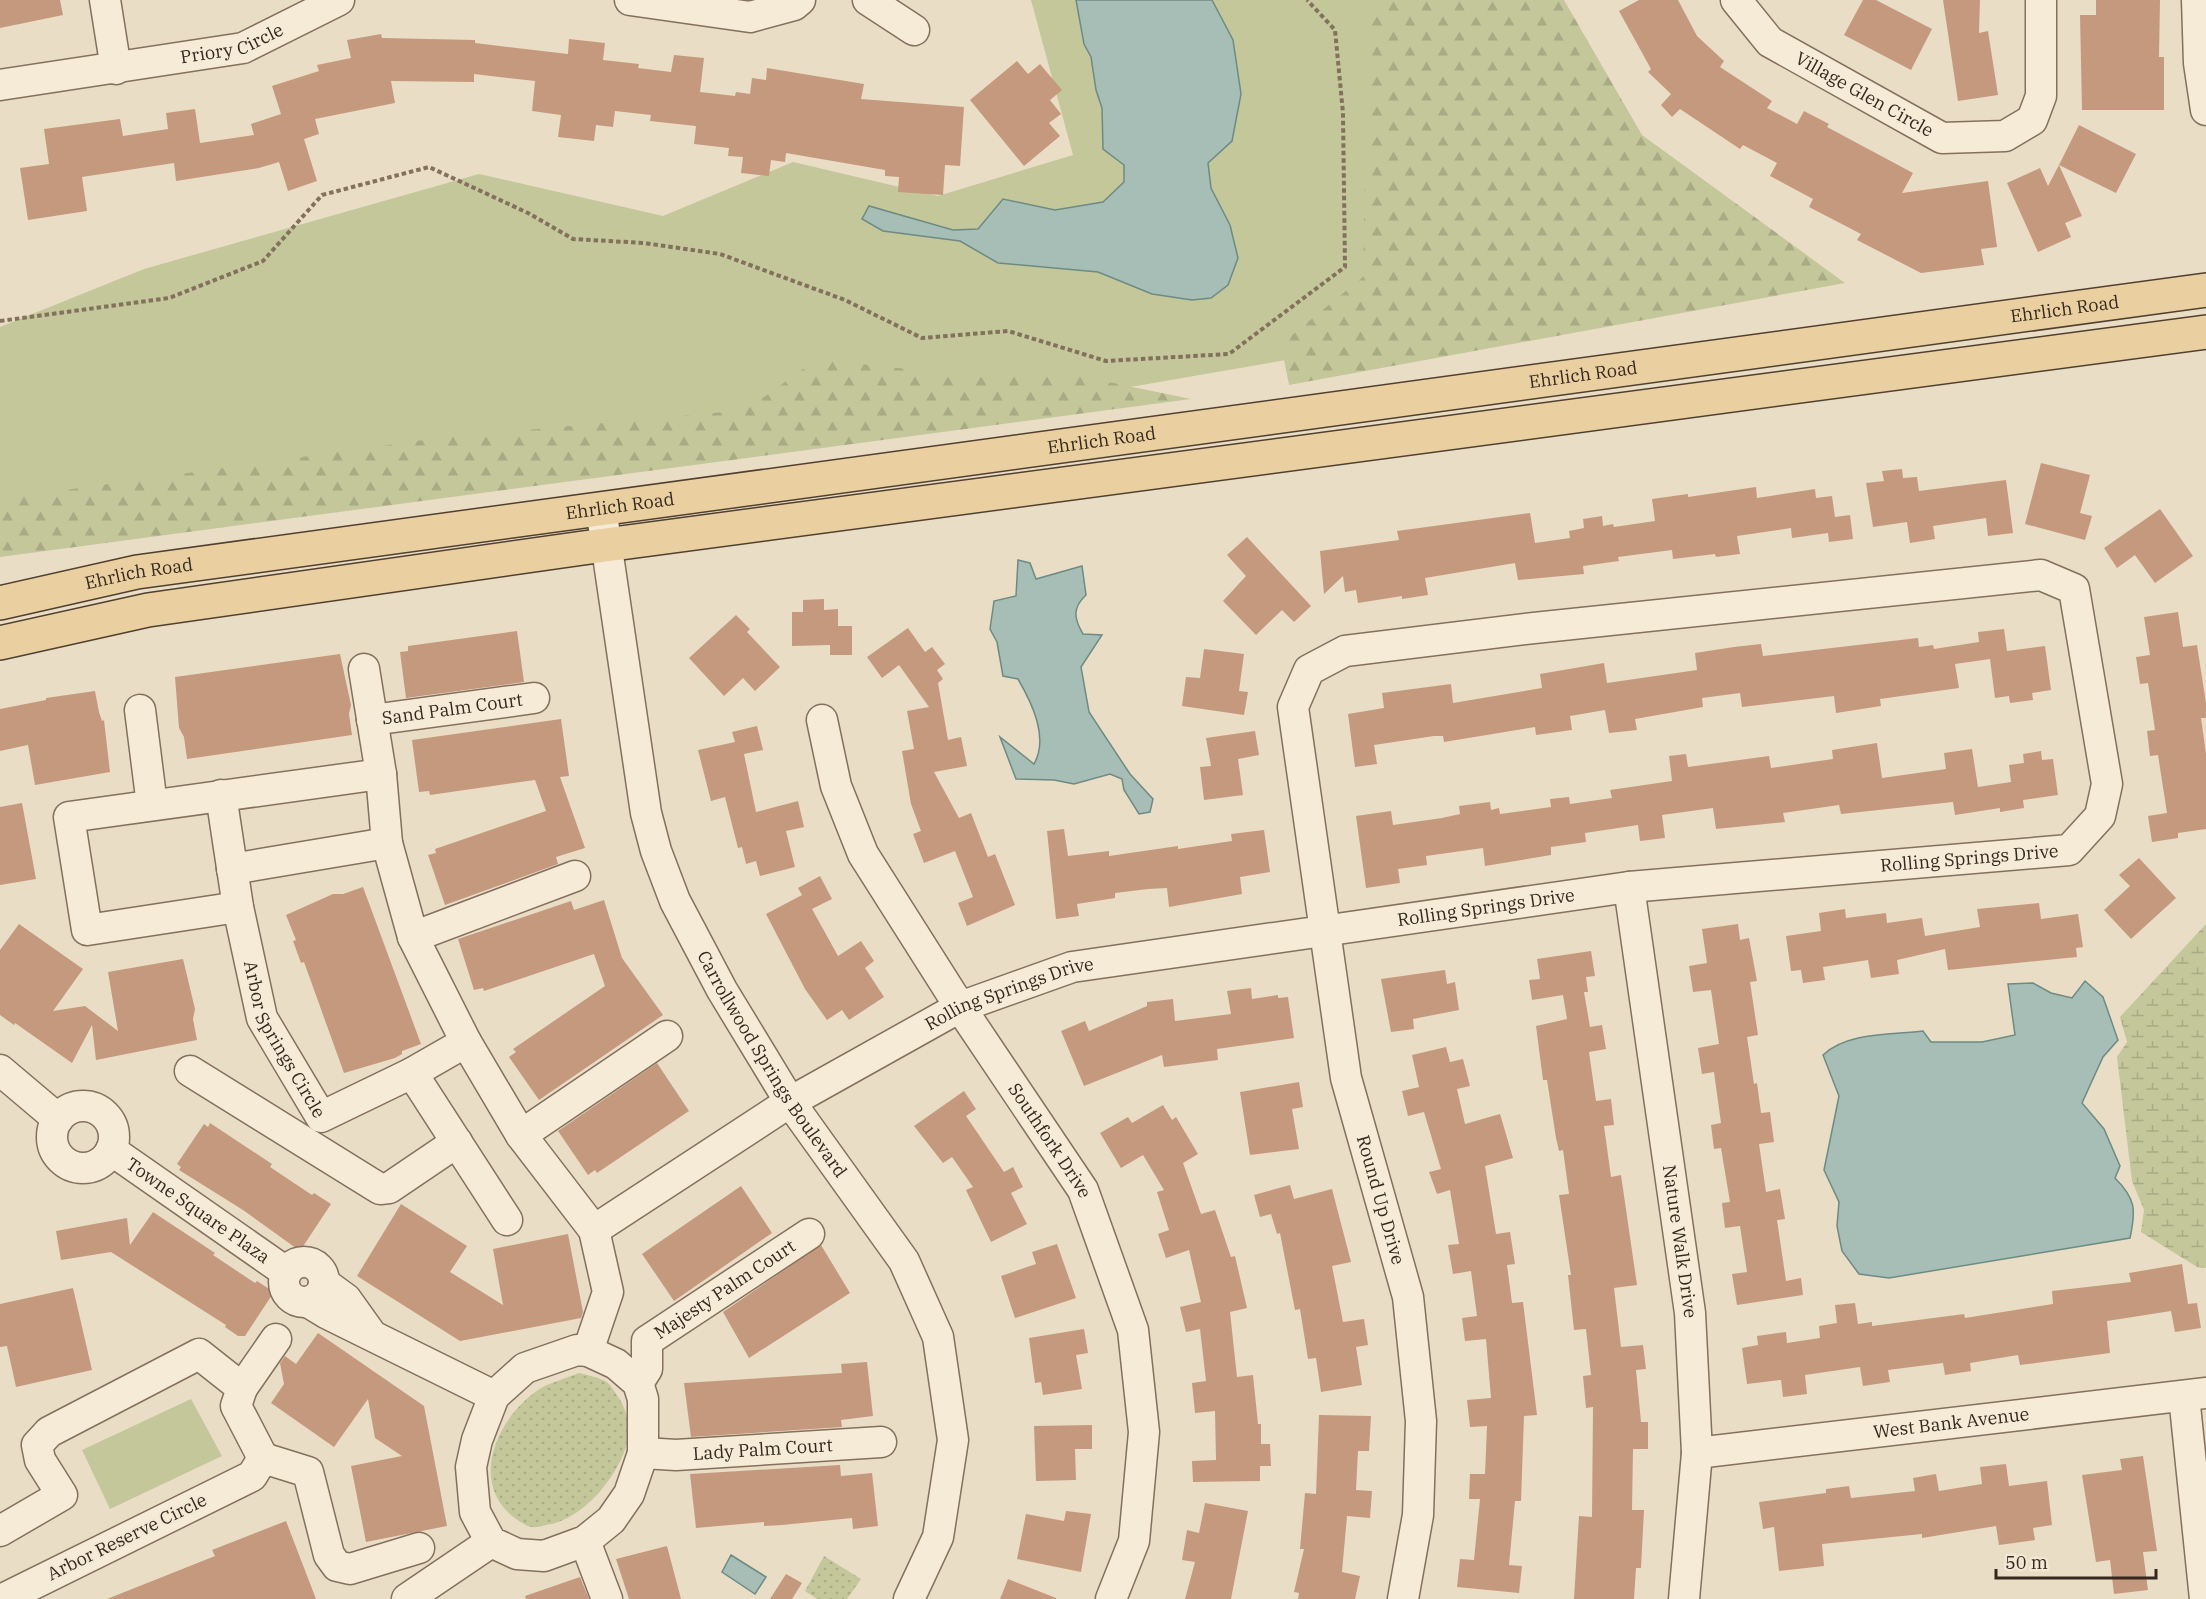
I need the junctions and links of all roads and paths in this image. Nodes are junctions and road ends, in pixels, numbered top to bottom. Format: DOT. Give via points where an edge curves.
graph roads {
  1 [pos="105,0"];
  2 [pos="339,0"];
  3 [pos="630,0"];
  4 [pos="800,0"];
  5 [pos="868,0"];
  6 [pos="1307,0"];
  7 [pos="1736,0"];
  8 [pos="2041,0"];
  9 [pos="2197,0"];
  10 [pos="914,30"];
  11 [pos="116,69"];
  12 [pos="0,85"];
  13 [pos="2206,110"];
  14 [pos="2206,290"];
  15 [pos="0,321"];
  16 [pos="2206,332"];
  17 [pos="601,508"];
  18 [pos="606,544"];
  19 [pos="0,603"];
  20 [pos="0,644"];
  21 [pos="364,669"];
  22 [pos="534,698"];
  23 [pos="140,710"];
  24 [pos="372,720"];
  25 [pos="822,720"];
  26 [pos="381,774"];
  27 [pos="221,795"];
  28 [pos="1307,803"];
  29 [pos="152,805"];
  30 [pos="387,843"];
  31 [pos="232,869"];
  32 [pos="575,876"];
  33 [pos="1629,887"];
  34 [pos="238,907"];
  35 [pos="1325,930"];
  36 [pos="413,936"];
  37 [pos="960,1007"];
  38 [pos="667,1036"];
  39 [pos="466,1042"];
  40 [pos="0,1070"];
  41 [pos="190,1071"];
  42 [pos="412,1073"];
  43 [pos="790,1102"];
  44 [pos="321,1117"];
  45 [pos="58,1119"];
  46 [pos="520,1135"];
  47 [pos="299,1139"];
  48 [pos="457,1142"];
  49 [pos="111,1150"];
  50 [pos="507,1220"];
  51 [pos="594,1230"];
  52 [pos="809,1234"];
  53 [pos="276,1339"];
  54 [pos="588,1350"];
  55 [pos="638,1383"];
  56 [pos="242,1388"];
  57 [pos="2195,1395"];
  58 [pos="494,1396"];
  59 [pos="881,1442"];
  60 [pos="644,1453"];
  61 [pos="1697,1453"];
  62 [pos="257,1467"];
  63 [pos="0,1531"];
  64 [pos="585,1541"];
  65 [pos="491,1542"];
  66 [pos="419,1548"];
  67 [pos="411,1598"];
  68 [pos="3,1599"];
  69 [pos="607,1599"];
  70 [pos="909,1599"];
  71 [pos="1111,1599"];
  72 [pos="1403,1599"];
  73 [pos="1684,1599"];
  74 [pos="2205,1599"];
  1 -- 11 [label="street"];
  2 -- 11 [label="street, Priory Circle" via="243,48"];
  3 -- 4 [label="street" via="750,17"];
  5 -- 10 [label="street"];
  6 -- 15 [label="path" via="1335,30 1343,113 1345,267 1228,354 1106,361 1008,331 922,338 844,300 720,254 644,243 573,239 528,213 429,167 322,195 263,261 169,298"];
  7 -- 8 [label="street, Village Glen Circle" via="1770,42 1941,138 2005,136 2032,120 2042,96"];
  9 -- 13 [label="street" via="2199,63"];
  11 -- 12 [label="street, Priory Circle"];
  14 -- 17 [label="main road, Ehrlich Road"];
  16 -- 18 [label="main road, Ehrlich Road"];
  17 -- 18 [label="street, Carrollwood Springs Boulevard"];
  17 -- 19 [label="main road, Ehrlich Road" via="137,572"];
  18 -- 20 [label="main road, Ehrlich Road" via="148,610"];
  18 -- 43 [label="street, Carrollwood Springs Boulevard" via="646,813 656,851 675,902 698,947"];
  21 -- 24 [label="street"];
  22 -- 24 [label="street, Sand Palm Court"];
  23 -- 29 [label="street"];
  24 -- 26 [label="street"];
  25 -- 37 [label="street, Southfork Drive" via="836,786 863,854"];
  26 -- 27 [label="street"];
  26 -- 30 [label="street"];
  27 -- 29 [label="street"];
  27 -- 31 [label="street, Arbor Springs Circle"];
  28 -- 33 [label="street, Rolling Springs Drive" via="1293,707 1309,670 1345,651 2041,575 2074,589 2107,784 2100,816 2069,850"];
  28 -- 35 [label="street, Round Up Drive"];
  29 -- 34 [label="street" via="69,817 87,930"];
  30 -- 31 [label="street"];
  30 -- 36 [label="street"];
  31 -- 34 [label="street, Arbor Springs Circle"];
  32 -- 36 [label="street"];
  33 -- 35 [label="street, Rolling Springs Drive"];
  33 -- 61 [label="street, Nature Walk Drive" via="1690,1313"];
  34 -- 44 [label="street, Arbor Springs Circle" via="262,1018"];
  35 -- 37 [label="street, Rolling Springs Drive" via="1072,967"];
  35 -- 72 [label="street, Round Up Drive" via="1346,1078 1408,1297 1421,1421 1418,1515"];
  36 -- 39 [label="street"];
  37 -- 43 [label="street, Rolling Springs Drive"];
  37 -- 71 [label="street, Southfork Drive" via="1083,1191 1133,1330 1143,1443 1134,1542"];
  38 -- 46 [label="street"];
  39 -- 42 [label="street, Arbor Springs Circle"];
  39 -- 46 [label="street"];
  40 -- 45 [label="street"];
  41 -- 47 [label="street"];
  42 -- 44 [label="street, Arbor Springs Circle"];
  42 -- 48 [label="street"];
  43 -- 51 [label="street"];
  43 -- 70 [label="street, Carrollwood Springs Boulevard" via="904,1261 938,1337 953,1440 938,1537"];
  44 -- 47 [label="street"];
  45 -- 49 [label="street, Towne Square Plaza" via="65,1112 85,1106 104,1113 114,1131"];
  45 -- 49 [label="street, Towne Square Plaza" via="54,1148 68,1163 77,1167 97,1165"];
  46 -- 51 [label="street"];
  47 -- 48 [label="street" via="380,1189 389,1188"];
  48 -- 50 [label="street"];
  49 -- 58 [label="street, Towne Square Plaza" via="286,1272 296,1263 309,1263 320,1270 316,1292 346,1299 373,1336"];
  51 -- 54 [label="street" via="608,1292"];
  52 -- 55 [label="street, Majesty Palm Court" via="647,1341 647,1369"];
  53 -- 56 [label="street"];
  54 -- 55 [label="street" via="616,1364"];
  54 -- 58 [label="street" via="563,1352 525,1368"];
  55 -- 60 [label="street" via="643,1399"];
  56 -- 62 [label="street" via="236,1406"];
  56 -- 63 [label="street" via="199,1354 49,1432 37,1445 40,1460 62,1495"];
  57 -- 61 [label="street, West Bank Avenue"];
  57 -- 74 [label="street"];
  58 -- 65 [label="street" via="471,1467 475,1512"];
  59 -- 60 [label="street, Lady Palm Court" via="676,1455"];
  60 -- 64 [label="street" via="628,1494 611,1520"];
  61 -- 73 [label="street, Nature Walk Drive"];
  62 -- 66 [label="street" via="308,1472 329,1555 337,1566 350,1569"];
  62 -- 68 [label="street, Arbor Reserve Circle"];
  64 -- 65 [label="street" via="544,1556 517,1554"];
  64 -- 69 [label="street"];
  65 -- 67 [label="street"];
}
